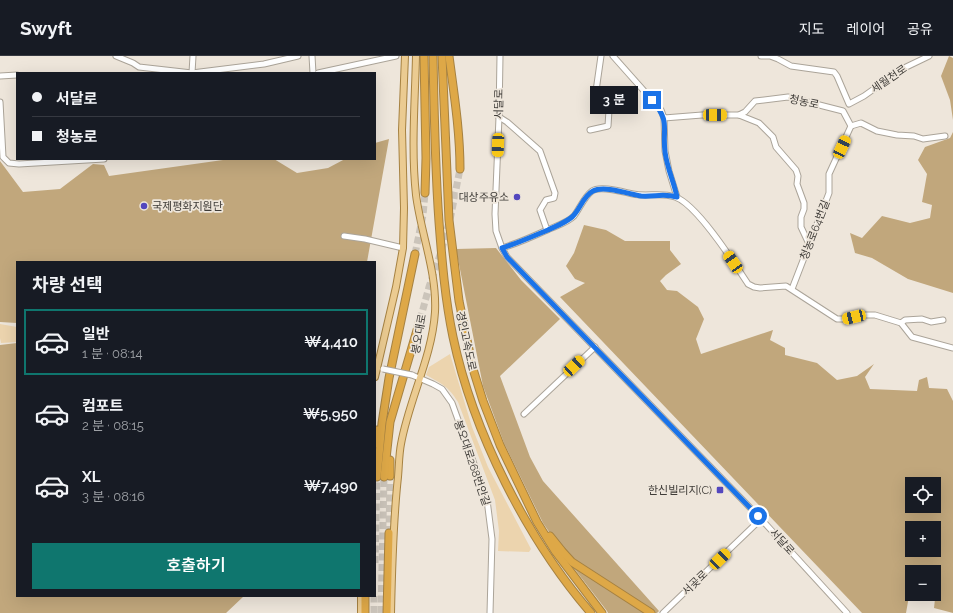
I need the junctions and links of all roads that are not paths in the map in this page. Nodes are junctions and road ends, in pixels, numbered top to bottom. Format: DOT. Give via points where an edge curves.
graph roads {
  1 [pos="116,56"];
  2 [pos="193,56"];
  3 [pos="298,56"];
  4 [pos="312,56"];
  5 [pos="396,56"];
  6 [pos="405,56"];
  7 [pos="416,56"];
  8 [pos="424,56"];
  9 [pos="433,56"];
  10 [pos="442,56"];
  11 [pos="449,56"];
  12 [pos="500,56"];
  13 [pos="600,56"];
  14 [pos="613,56"];
  15 [pos="761,56"];
  16 [pos="929,56"];
  17 [pos="388,57"];
  18 [pos="139,67"];
  19 [pos="139,72"];
  20 [pos="183,72"];
  21 [pos="192,72"];
  22 [pos="200,72"];
  23 [pos="313,72"];
  24 [pos="322,72"];
  25 [pos="16,75"];
  26 [pos="0,76"];
  27 [pos="0,102"];
  28 [pos="849,104"];
  29 [pos="843,111"];
  30 [pos="739,115"];
  31 [pos="499,117"];
  32 [pos="664,118"];
  33 [pos="850,126"];
  34 [pos="590,130"];
  35 [pos="945,136"];
  36 [pos="74,160"];
  37 [pos="460,169"];
  38 [pos="425,193"];
  39 [pos="677,197"];
  40 [pos="547,230"];
  41 [pos="344,236"];
  42 [pos="809,244"];
  43 [pos="403,248"];
  44 [pos="502,248"];
  45 [pos="416,254"];
  46 [pos="792,289"];
  47 [pos="420,320"];
  48 [pos="943,320"];
  49 [pos="401,323"];
  50 [pos="901,323"];
  51 [pos="595,347"];
  52 [pos="953,348"];
  53 [pos="380,368"];
  54 [pos="376,375"];
  55 [pos="420,379"];
  56 [pos="524,414"];
  57 [pos="376,438"];
  58 [pos="761,519"];
  59 [pos="537,522"];
  60 [pos="390,533"];
  61 [pos="361,597"];
  62 [pos="365,597"];
  63 [pos="361,613"];
  64 [pos="365,613"];
  65 [pos="387,613"];
  66 [pos="391,613"];
  67 [pos="490,613"];
  68 [pos="591,613"];
  69 [pos="602,613"];
  70 [pos="651,613"];
  71 [pos="663,613"];
  72 [pos="847,613"];
  1 -- 18 [label="street"];
  2 -- 21 [label="street"];
  3 -- 22 [label="street" via="264,64"];
  4 -- 23 [label="street"];
  5 -- 17 [label="street"];
  6 -- 43 [label="main road" via="402,130"];
  7 -- 55 [label="main road, 봉오대로" via="416,193 431,269 435,309 434,325"];
  8 -- 38 [label="highway"];
  9 -- 68 [label="highway, 경인고속도로" via="435,163 442,263 452,330 463,378 502,476 536,538"];
  10 -- 59 [label="highway, 경인고속도로" via="449,220 466,337 477,382 497,438"];
  11 -- 37 [label="highway" via="458,120"];
  12 -- 31 [label="street, 서달로"];
  13 -- 34 [label="street" via="596,91 609,110 608,126"];
  14 -- 32 [label="street" via="661,110"];
  15 -- 28 [label="street" via="770,56 790,66 834,72"];
  16 -- 28 [label="street, 세월천로" via="902,68"];
  17 -- 24 [label="street"];
  18 -- 19 [label="street"];
  18 -- 20 [label="street"];
  25 -- 26 [label="street"];
  27 -- 36 [label="street" via="3,157 6,161 15,164"];
  28 -- 29 [label="street, 세월천로"];
  29 -- 30 [label="street, 청농로" via="788,97 755,101"];
  29 -- 33 [label="street"];
  30 -- 32 [label="street"];
  30 -- 42 [label="street" via="759,123 773,136 776,147 796,170 797,184 804,203 800,218 801,227"];
  31 -- 40 [label="street" via="540,150 555,194 554,198 546,200 540,210"];
  31 -- 44 [label="street, 서달로" via="495,214 496,231"];
  32 -- 39 [label="street" via="665,151"];
  33 -- 35 [label="street" via="861,124 877,131 923,139"];
  33 -- 42 [label="street, 청농로64번길" via="829,174 829,193"];
  39 -- 40 [label="street" via="600,189 587,196 574,216"];
  39 -- 46 [label="street" via="699,216 748,284 760,288 786,286"];
  40 -- 44 [label="street"];
  41 -- 43 [label="street"];
  42 -- 46 [label="street, 청농로64번길"];
  43 -- 53 [label="main road"];
  44 -- 51 [label="street, 서달로" via="507,257"];
  45 -- 49 [label="highway, 봉오대로"];
  46 -- 50 [label="street" via="836,319 875,315"];
  47 -- 49 [label="highway, 봉오대로" via="390,422 384,477 382,423"];
  48 -- 50 [label="street" via="905,320"];
  49 -- 57 [label="highway" via="390,356"];
  50 -- 52 [label="street" via="912,337"];
  51 -- 56 [label="street"];
  51 -- 58 [label="street, 서달로"];
  53 -- 54 [label="main road"];
  53 -- 55 [label="street, 봉오대로268번안길, bridge"];
  55 -- 66 [label="main road, 봉오대로" via="401,445 394,510"];
  55 -- 67 [label="street, 봉오대로268번안길" via="442,389 452,403 487,500 492,539"];
  58 -- 71 [label="street, 서곶로"];
  58 -- 72 [label="street, 서달로"];
  59 -- 69 [label="highway, 경인고속도로" via="555,551"];
  59 -- 70 [label="highway" via="572,562"];
  60 -- 65 [label="highway"];
  61 -- 63 [label="main road"];
  62 -- 64 [label="highway"];
}
